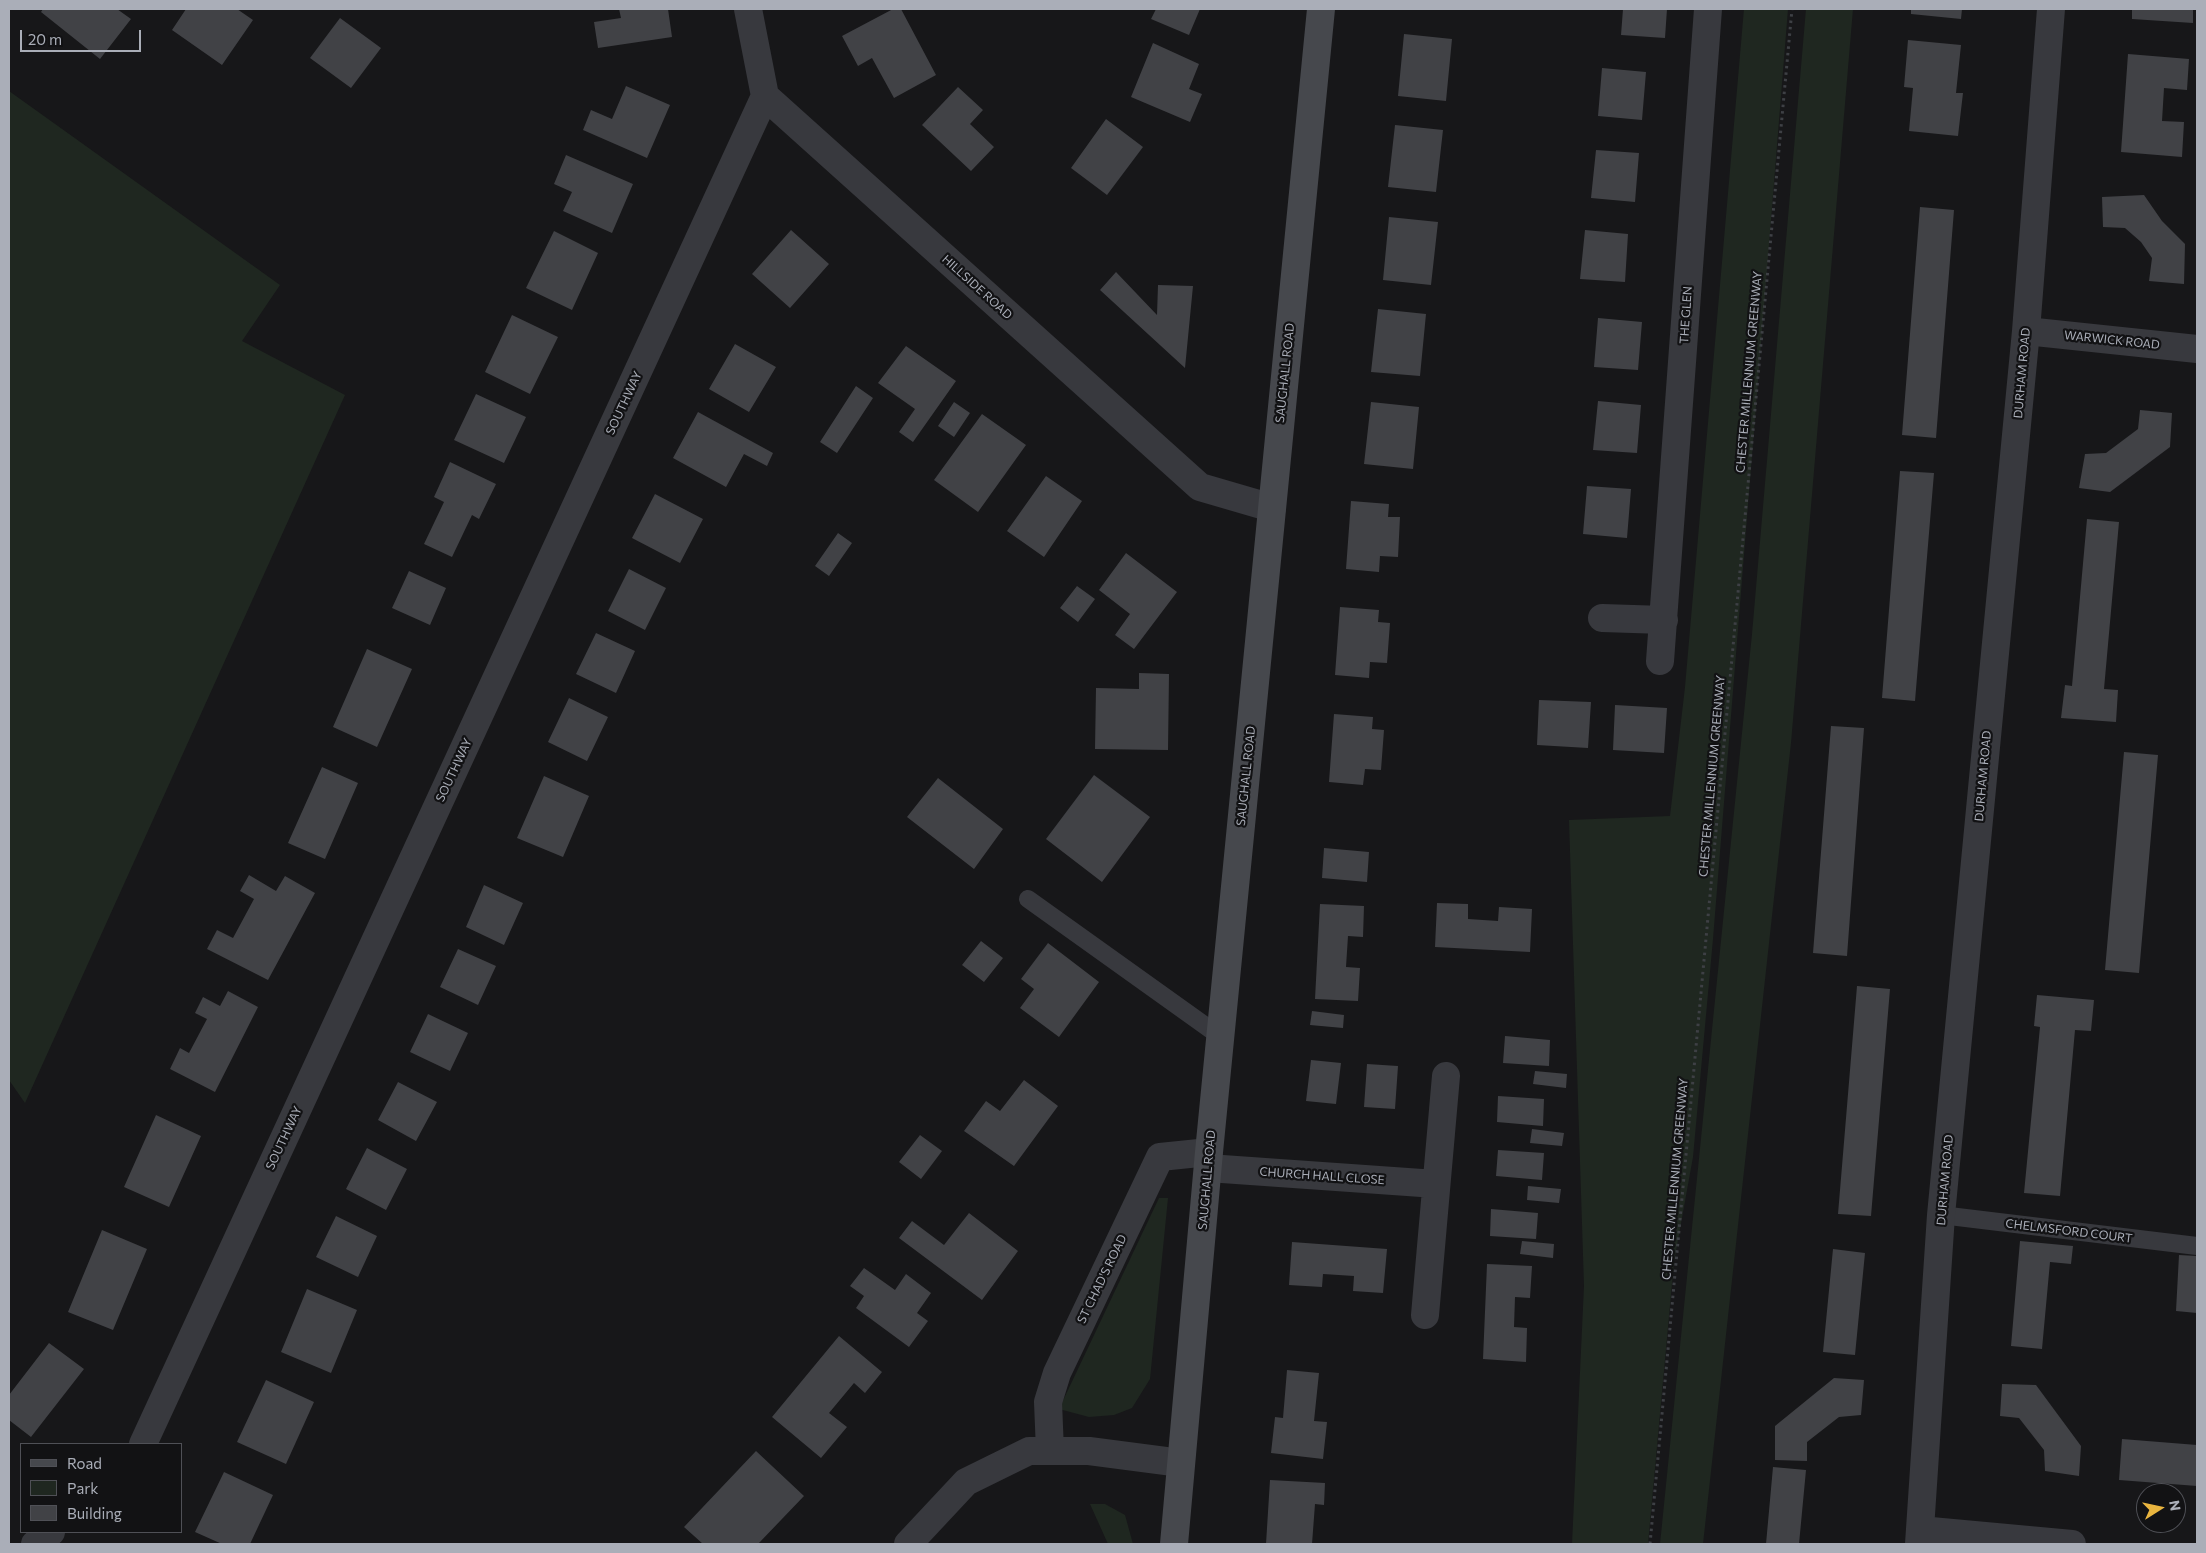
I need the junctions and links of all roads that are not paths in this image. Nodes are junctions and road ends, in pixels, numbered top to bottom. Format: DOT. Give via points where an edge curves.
graph roads {
  1 [pos="748,9"];
  2 [pos="1321,9"];
  3 [pos="1708,9"];
  4 [pos="2051,9"];
  5 [pos="765,96"];
  6 [pos="2026,331"];
  7 [pos="2197,349"];
  8 [pos="1272,508"];
  9 [pos="1602,618"];
  10 [pos="1664,620"];
  11 [pos="1660,661"];
  12 [pos="1028,899"];
  13 [pos="1220,1037"];
  14 [pos="1446,1076"];
  15 [pos="1209,1160"];
  16 [pos="1436,1184"];
  17 [pos="1941,1215"];
  18 [pos="2197,1246"];
  19 [pos="1425,1315"];
  20 [pos="143,1443"];
  21 [pos="1050,1451"];
  22 [pos="1181,1463"];
  23 [pos="50,1533"];
  24 [pos="1920,1537"];
  25 [pos="35,1544"];
  26 [pos="908,1544"];
  27 [pos="1174,1544"];
  28 [pos="2072,1544"];
  1 -- 5 [label="street"];
  2 -- 8 [label="street, SAUGHALL ROAD"];
  3 -- 10 [label="street, THE GLEN"];
  4 -- 6 [label="street, DURHAM ROAD"];
  5 -- 8 [label="street, HILLSIDE ROAD" via="1200,487"];
  5 -- 20 [label="street, SOUTHWAY"];
  6 -- 7 [label="street, WARWICK ROAD"];
  6 -- 17 [label="street, DURHAM ROAD"];
  8 -- 13 [label="street, SAUGHALL ROAD"];
  9 -- 10 [label="street"];
  10 -- 11 [label="street, THE GLEN"];
  12 -- 13 [label="lane"];
  13 -- 15 [label="street, SAUGHALL ROAD"];
  14 -- 16 [label="street"];
  15 -- 16 [label="street, CHURCH HALL CLOSE"];
  15 -- 21 [label="street, ST CHAD'S ROAD" via="1160,1157 1057,1374 1048,1402"];
  15 -- 22 [label="street, SAUGHALL ROAD"];
  16 -- 19 [label="street"];
  17 -- 18 [label="lane, CHELMSFORD COURT"];
  17 -- 24 [label="street, DURHAM ROAD"];
  21 -- 22 [label="street" via="1088,1451"];
  21 -- 26 [label="street" via="1029,1451 966,1482"];
  22 -- 27 [label="street, SAUGHALL ROAD"];
  23 -- 25 [label="street"];
  24 -- 28 [label="street"];
}
